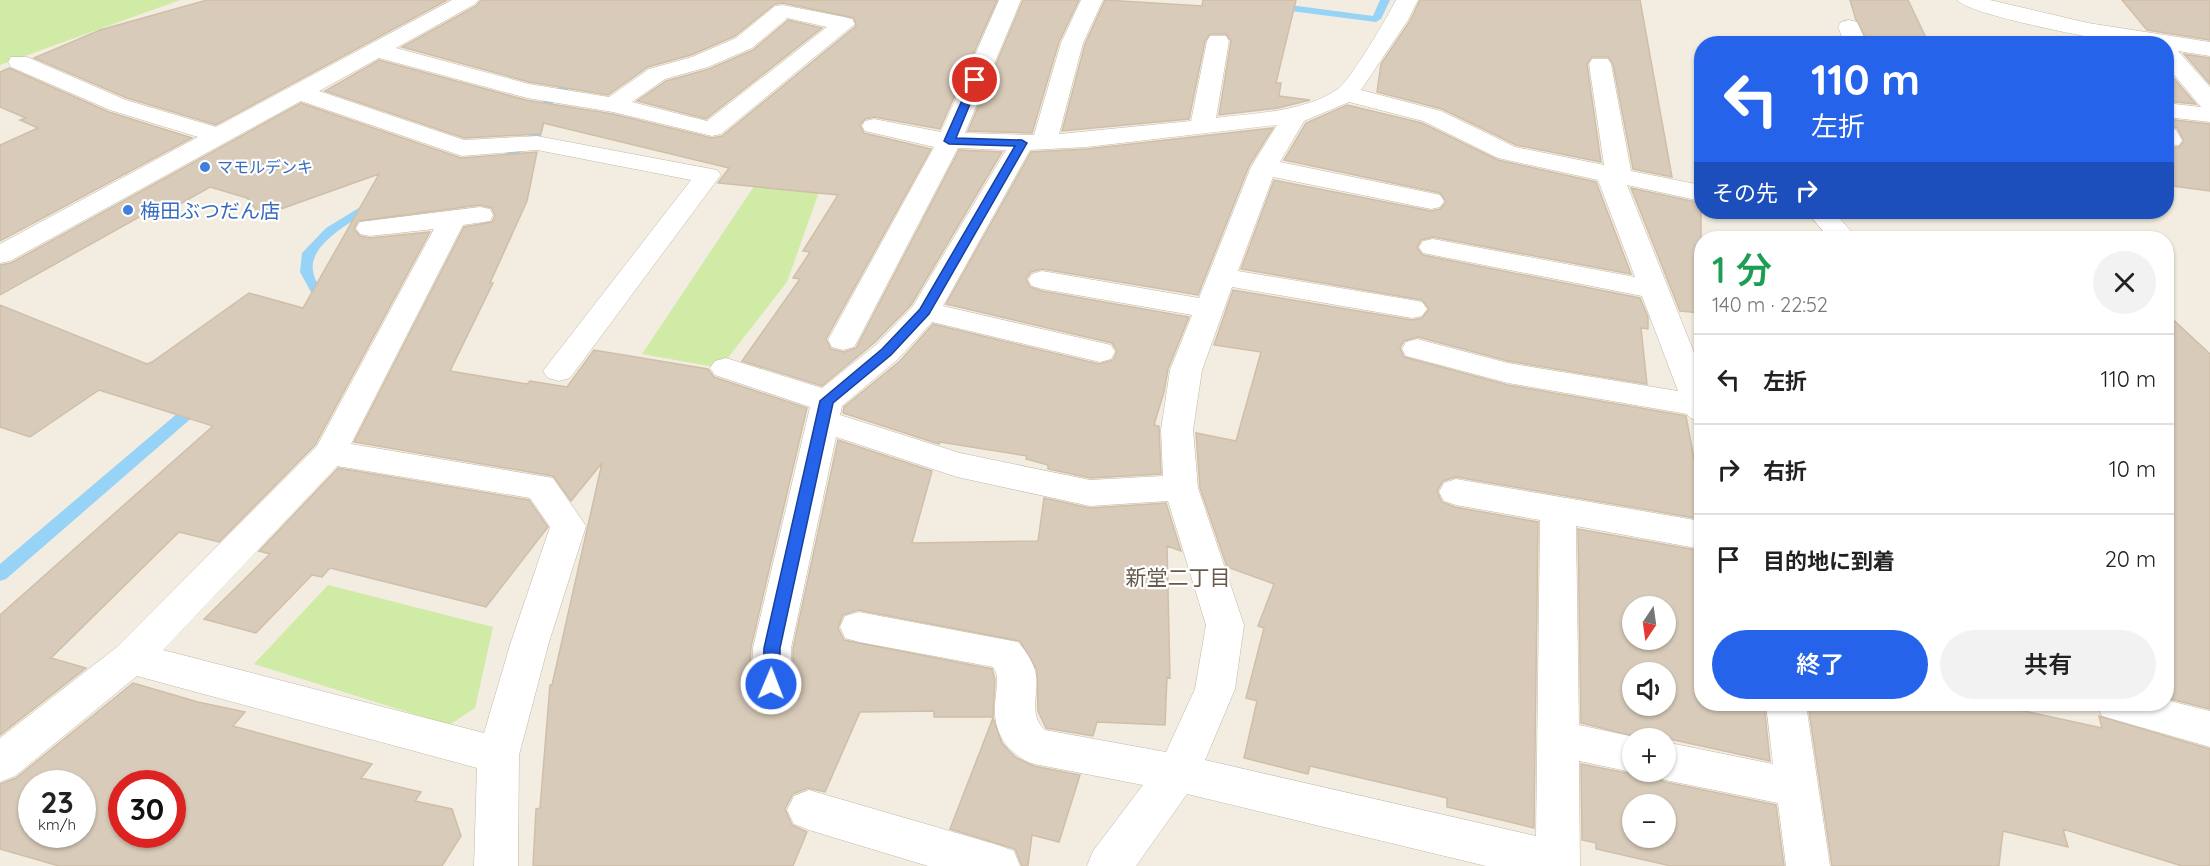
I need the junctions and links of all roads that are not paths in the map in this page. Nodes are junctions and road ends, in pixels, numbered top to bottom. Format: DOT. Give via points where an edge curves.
graph roads {
  1 [pos="468,0"];
  2 [pos="1010,0"];
  3 [pos="1092,0"];
  4 [pos="1407,0"];
  5 [pos="1968,0"];
  6 [pos="2085,36"];
  7 [pos="1218,41"];
  8 [pos="2174,46"];
  9 [pos="2210,49"];
  10 [pos="377,50"];
  11 [pos="2174,60"];
  12 [pos="20,62"];
  13 [pos="1600,64"];
  14 [pos="300,92"];
  15 [pos="1347,94"];
  16 [pos="2210,102"];
  17 [pos="613,105"];
  18 [pos="2174,111"];
  19 [pos="2210,115"];
  20 [pos="1295,116"];
  21 [pos="874,126"];
  22 [pos="1202,127"];
  23 [pos="220,135"];
  24 [pos="949,141"];
  25 [pos="1033,142"];
  26 [pos="1264,167"];
  27 [pos="1614,177"];
  28 [pos="1694,192"];
  29 [pos="1431,201"];
  30 [pos="1826,219"];
  31 [pos="370,228"];
  32 [pos="1837,231"];
  33 [pos="1433,247"];
  34 [pos="0,255"];
  35 [pos="1224,277"];
  36 [pos="1042,280"];
  37 [pos="1654,290"];
  38 [pos="1211,309"];
  39 [pos="1412,309"];
  40 [pos="925,311"];
  41 [pos="843,340"];
  42 [pos="1417,349"];
  43 [pos="1100,352"];
  44 [pos="726,369"];
  45 [pos="559,371"];
  46 [pos="1694,393"];
  47 [pos="1694,407"];
  48 [pos="825,411"];
  49 [pos="330,453"];
  50 [pos="1181,488"];
  51 [pos="1456,492"];
  52 [pos="1558,510"];
  53 [pos="1694,534"];
  54 [pos="859,627"];
  55 [pos="131,658"];
  56 [pos="771,684"];
  57 [pos="1787,711"];
  58 [pos="2142,711"];
  59 [pos="2210,729"];
  60 [pos="1558,739"];
  61 [pos="1622,752"];
  62 [pos="498,755"];
  63 [pos="0,763"];
  64 [pos="1676,763"];
  65 [pos="1178,773"];
  66 [pos="1797,788"];
  67 [pos="809,810"];
  68 [pos="1558,864"];
  69 [pos="496,866"];
  70 [pos="998,866"];
  71 [pos="1109,866"];
  72 [pos="1808,866"];
  1 -- 10 [label="street"];
  2 -- 24 [label="street"];
  3 -- 25 [label="street"];
  4 -- 15 [label="street"];
  5 -- 6 [label="street"];
  7 -- 22 [label="street"];
  8 -- 9 [label="street"];
  10 -- 14 [label="street"];
  10 -- 17 [label="street" via="538,94"];
  11 -- 16 [label="street"];
  12 -- 23 [label="street" via="118,105"];
  13 -- 27 [label="street"];
  14 -- 23 [label="street"];
  14 -- 45 [label="street" via="462,148 525,144 708,175"];
  15 -- 20 [label="street"];
  15 -- 27 [label="street" via="1432,116 1507,153"];
  17 -- 17 [label="street" via="657,74 700,62 744,43 783,11 844,24 712,129"];
  18 -- 19 [label="street"];
  20 -- 22 [label="street"];
  20 -- 26 [label="street"];
  21 -- 24 [label="street"];
  22 -- 25 [label="street"];
  23 -- 34 [label="street"];
  24 -- 25 [label="street"];
  24 -- 41 [label="street"];
  25 -- 40 [label="street"];
  26 -- 29 [label="street"];
  26 -- 35 [label="street"];
  27 -- 28 [label="street"];
  27 -- 37 [label="street"];
  30 -- 32 [label="street"];
  31 -- 49 [label="street" via="466,217"];
  33 -- 37 [label="street"];
  35 -- 38 [label="street"];
  35 -- 39 [label="street"];
  36 -- 38 [label="street"];
  37 -- 46 [label="street"];
  38 -- 50 [label="street" via="1186,370 1177,430"];
  40 -- 43 [label="street"];
  40 -- 48 [label="street"];
  42 -- 47 [label="street" via="1508,373"];
  44 -- 48 [label="street"];
  48 -- 50 [label="street" via="957,465 1090,493"];
  48 -- 56 [label="street" via="772,648"];
  49 -- 55 [label="street"];
  49 -- 62 [label="street" via="541,487 568,526"];
  50 -- 65 [label="street" via="1225,625 1215,689"];
  51 -- 52 [label="street"];
  52 -- 53 [label="street"];
  52 -- 60 [label="street"];
  54 -- 65 [label="street" via="1004,653 1017,670 1016,723 1034,747"];
  55 -- 62 [label="street"];
  55 -- 63 [label="street"];
  57 -- 66 [label="street"];
  58 -- 59 [label="street"];
  60 -- 61 [label="street"];
  60 -- 68 [label="street"];
  62 -- 69 [label="street"];
  64 -- 66 [label="street"];
  65 -- 68 [label="street"];
  65 -- 71 [label="street"];
  66 -- 72 [label="street"];
  67 -- 70 [label="street"];
}
